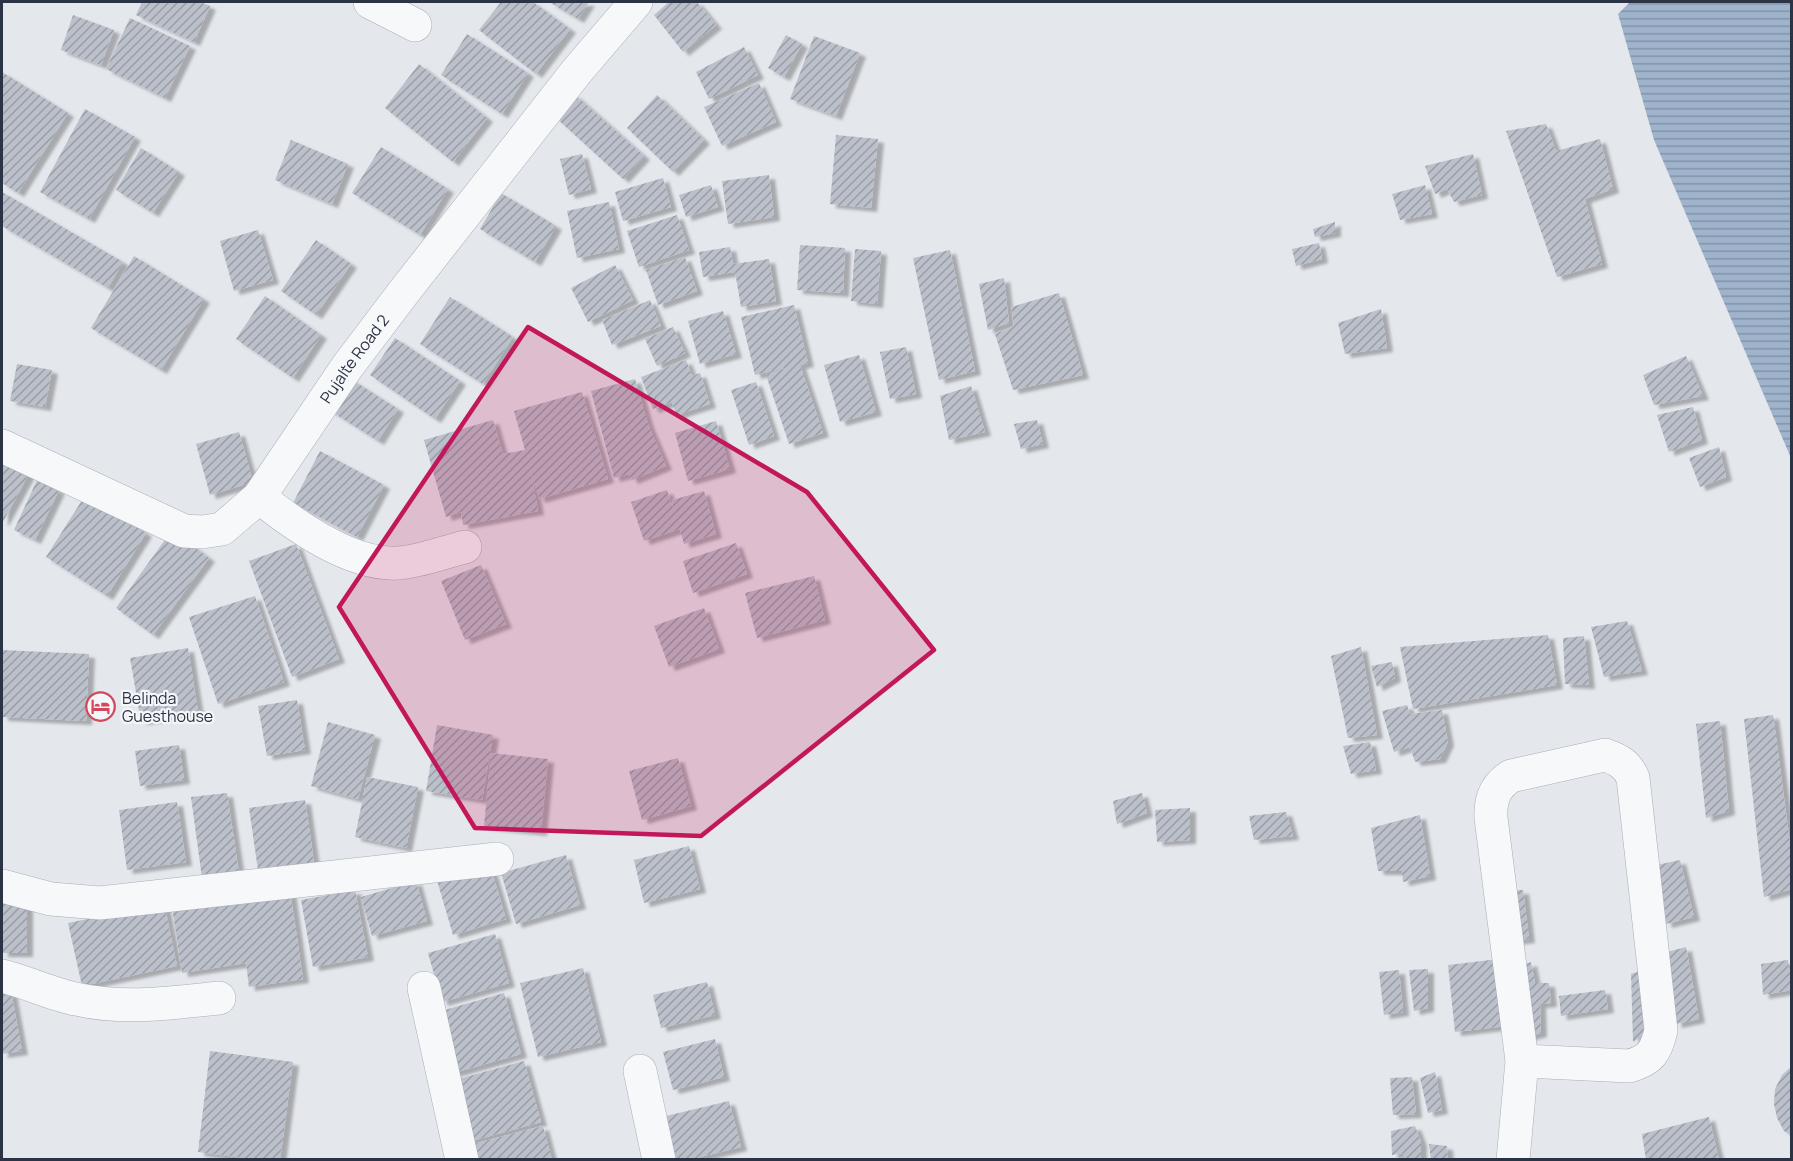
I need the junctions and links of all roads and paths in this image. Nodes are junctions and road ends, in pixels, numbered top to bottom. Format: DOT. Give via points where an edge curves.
graph roads {
  1 [pos="370,2"];
  2 [pos="636,2"];
  3 [pos="415,25"];
  4 [pos="2,446"];
  5 [pos="259,497"];
  6 [pos="465,548"];
  7 [pos="497,859"];
  8 [pos="2,886"];
  9 [pos="2,976"];
  10 [pos="424,988"];
  11 [pos="219,998"];
  12 [pos="1522,1061"];
  13 [pos="640,1071"];
  14 [pos="462,1160"];
  15 [pos="659,1160"];
  16 [pos="1513,1160"];
  1 -- 3 [label="street"];
  2 -- 5 [label="street, Pujalte Road 2" via="403,293 347,367"];
  4 -- 5 [label="street, Pujalte Road 2" via="184,531 222,529"];
  5 -- 6 [label="street" via="293,524 363,561 398,563"];
  7 -- 8 [label="street" via="100,903 51,899"];
  9 -- 11 [label="street" via="75,999 108,1004 144,1006"];
  10 -- 14 [label="street"];
  12 -- 12 [label="street" via="1491,799 1511,776 1605,755 1628,767 1633,778 1662,1030 1658,1045 1644,1062 1629,1066"];
  12 -- 16 [label="street"];
  13 -- 15 [label="street"];
}
